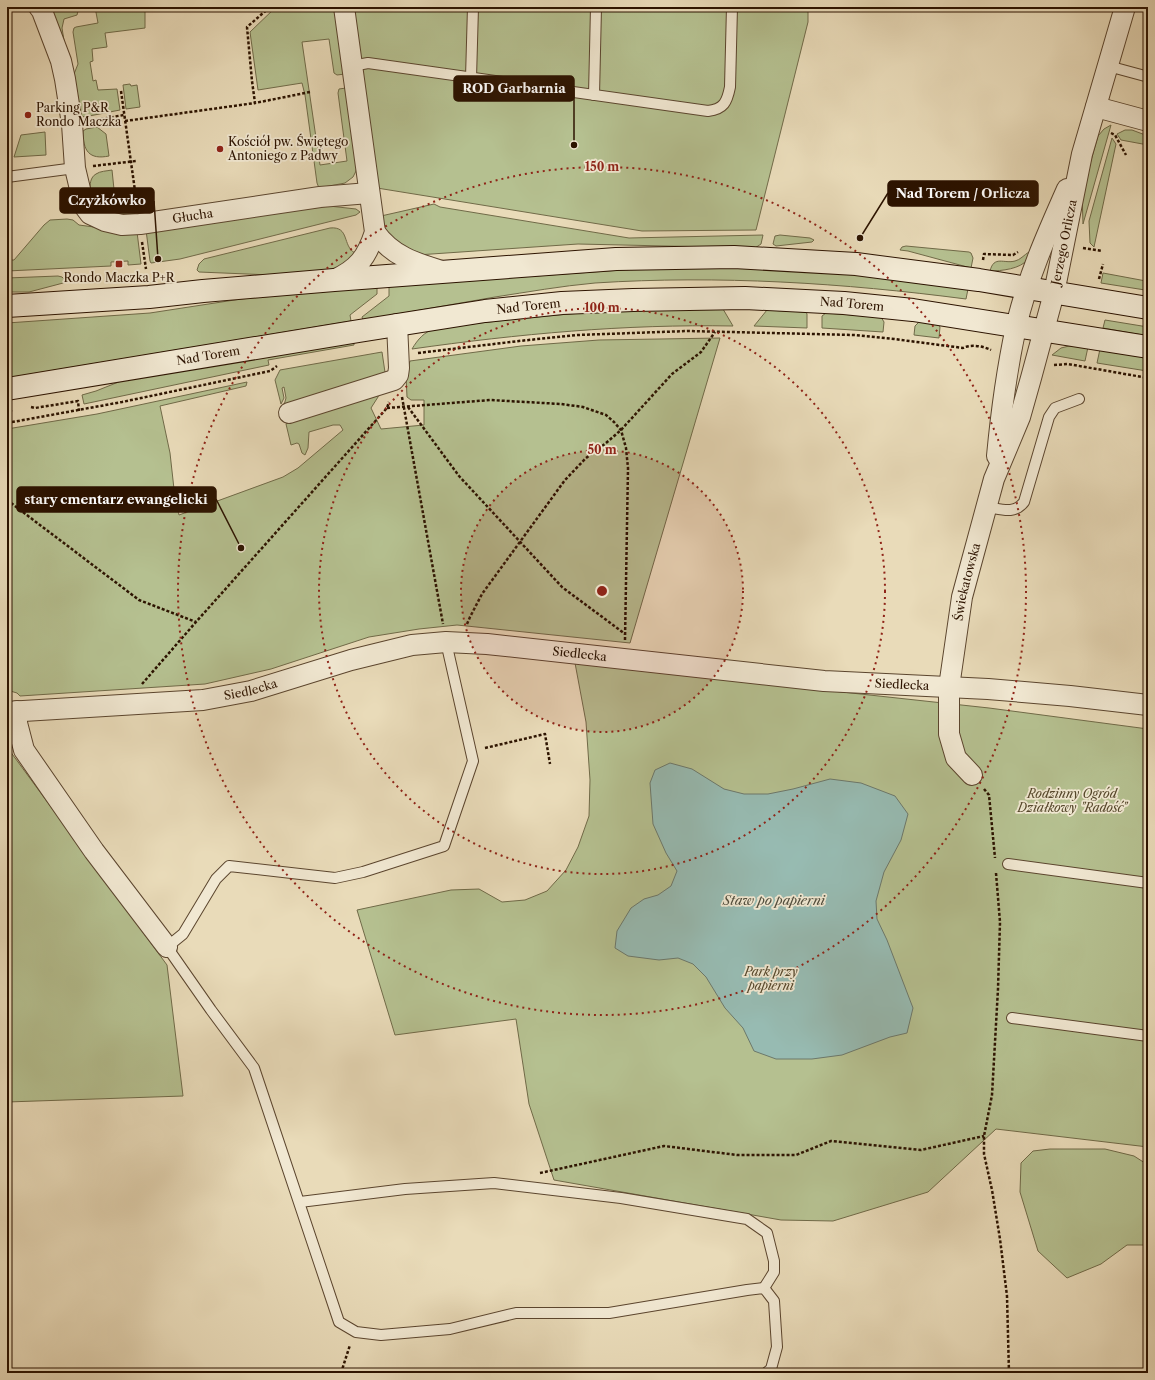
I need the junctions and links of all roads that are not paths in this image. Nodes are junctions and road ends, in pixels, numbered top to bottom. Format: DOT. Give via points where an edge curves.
graph roads {
  1 [pos="344,7"];
  2 [pos="473,7"];
  3 [pos="596,7"];
  4 [pos="732,7"];
  5 [pos="1125,7"];
  6 [pos="41,8"];
  7 [pos="352,66"];
  8 [pos="1108,66"];
  9 [pos="1145,76"];
  10 [pos="471,78"];
  11 [pos="594,95"];
  12 [pos="1096,107"];
  13 [pos="1148,121"];
  14 [pos="1082,154"];
  15 [pos="75,168"];
  16 [pos="7,177"];
  17 [pos="369,193"];
  18 [pos="374,232"];
  19 [pos="442,271"];
  20 [pos="334,280"];
  21 [pos="1027,288"];
  22 [pos="1054,293"];
  23 [pos="7,306"];
  24 [pos="1148,308"];
  25 [pos="397,324"];
  26 [pos="1017,326"];
  27 [pos="1044,330"];
  28 [pos="1148,347"];
  29 [pos="10,399"];
  30 [pos="1078,399"];
  31 [pos="289,413"];
  32 [pos="994,479"];
  33 [pos="987,507"];
  34 [pos="454,642"];
  35 [pos="949,687"];
  36 [pos="1148,705"];
  37 [pos="12,711"];
  38 [pos="972,775"];
  39 [pos="1008,864"];
  40 [pos="1148,883"];
  41 [pos="166,947"];
  42 [pos="1012,1018"];
  43 [pos="1148,1036"];
  44 [pos="300,1202"];
  45 [pos="764,1288"];
  46 [pos="766,1373"];
  1 -- 7 [label="street"];
  2 -- 10 [label="lane"];
  3 -- 11 [label="lane"];
  4 -- 11 [label="lane" via="730,87 723,106 708,111"];
  5 -- 8 [label="street, Jerzego Orlicza"];
  6 -- 15 [label="street, Głucha" via="61,61 72,124"];
  7 -- 10 [label="lane" via="368,63"];
  7 -- 17 [label="street"];
  8 -- 9 [label="lane"];
  8 -- 12 [label="street, Jerzego Orlicza"];
  10 -- 11 [label="lane"];
  12 -- 13 [label="street"];
  12 -- 14 [label="street, Jerzego Orlicza"];
  14 -- 21 [label="street, Jerzego Orlicza"];
  14 -- 22 [label="street, Jerzego Orlicza"];
  15 -- 16 [label="lane"];
  15 -- 17 [label="street, Głucha" via="84,206 90,214 122,225 320,197"];
  17 -- 18 [label="street"];
  18 -- 19 [label="street" via="392,250 412,262"];
  18 -- 20 [label="street" via="359,264"];
  19 -- 20 [label="main road"];
  19 -- 21 [label="main road" via="616,259 734,257 844,263"];
  20 -- 23 [label="main road" via="149,297"];
  21 -- 22 [label="main road"];
  21 -- 26 [label="street, Świekatowska"];
  22 -- 24 [label="main road"];
  22 -- 27 [label="street, Jerzego Orlicza"];
  25 -- 26 [label="main road, Nad Torem" via="562,303 705,298 844,303 913,310"];
  25 -- 29 [label="main road, Nad Torem"];
  25 -- 31 [label="street" via="399,362 398,375 394,380"];
  26 -- 27 [label="main road, Nad Torem"];
  26 -- 32 [label="street, Świekatowska" via="1001,414"];
  27 -- 28 [label="main road, Nad Torem"];
  27 -- 32 [label="street, Świekatowska" via="1020,417"];
  30 -- 33 [label="lane" via="1055,408 1049,417 1020,508 1012,510"];
  32 -- 33 [label="street, Świekatowska"];
  33 -- 35 [label="street, Świekatowska" via="962,597"];
  34 -- 35 [label="street, Siedlecka" via="824,681"];
  34 -- 37 [label="street, Siedlecka" via="412,645 351,660 251,691 203,700"];
  34 -- 41 [label="lane" via="473,761 444,846 363,872 335,878 229,866 216,880 183,934"];
  35 -- 36 [label="street, Siedlecka"];
  35 -- 38 [label="street, Świekatowska" via="949,734 956,758"];
  37 -- 41 [label="street, Siedlecka" via="24,750 94,852"];
  39 -- 40 [label="lane"];
  41 -- 44 [label="lane" via="254,1068"];
  42 -- 43 [label="lane"];
  44 -- 45 [label="lane" via="405,1189 494,1183 621,1198 747,1219 767,1233 774,1261 774,1272"];
  44 -- 45 [label="lane" via="339,1322 356,1332 381,1335 450,1329 516,1313 609,1312"];
  45 -- 46 [label="lane" via="774,1301 777,1347 771,1369"];
}
